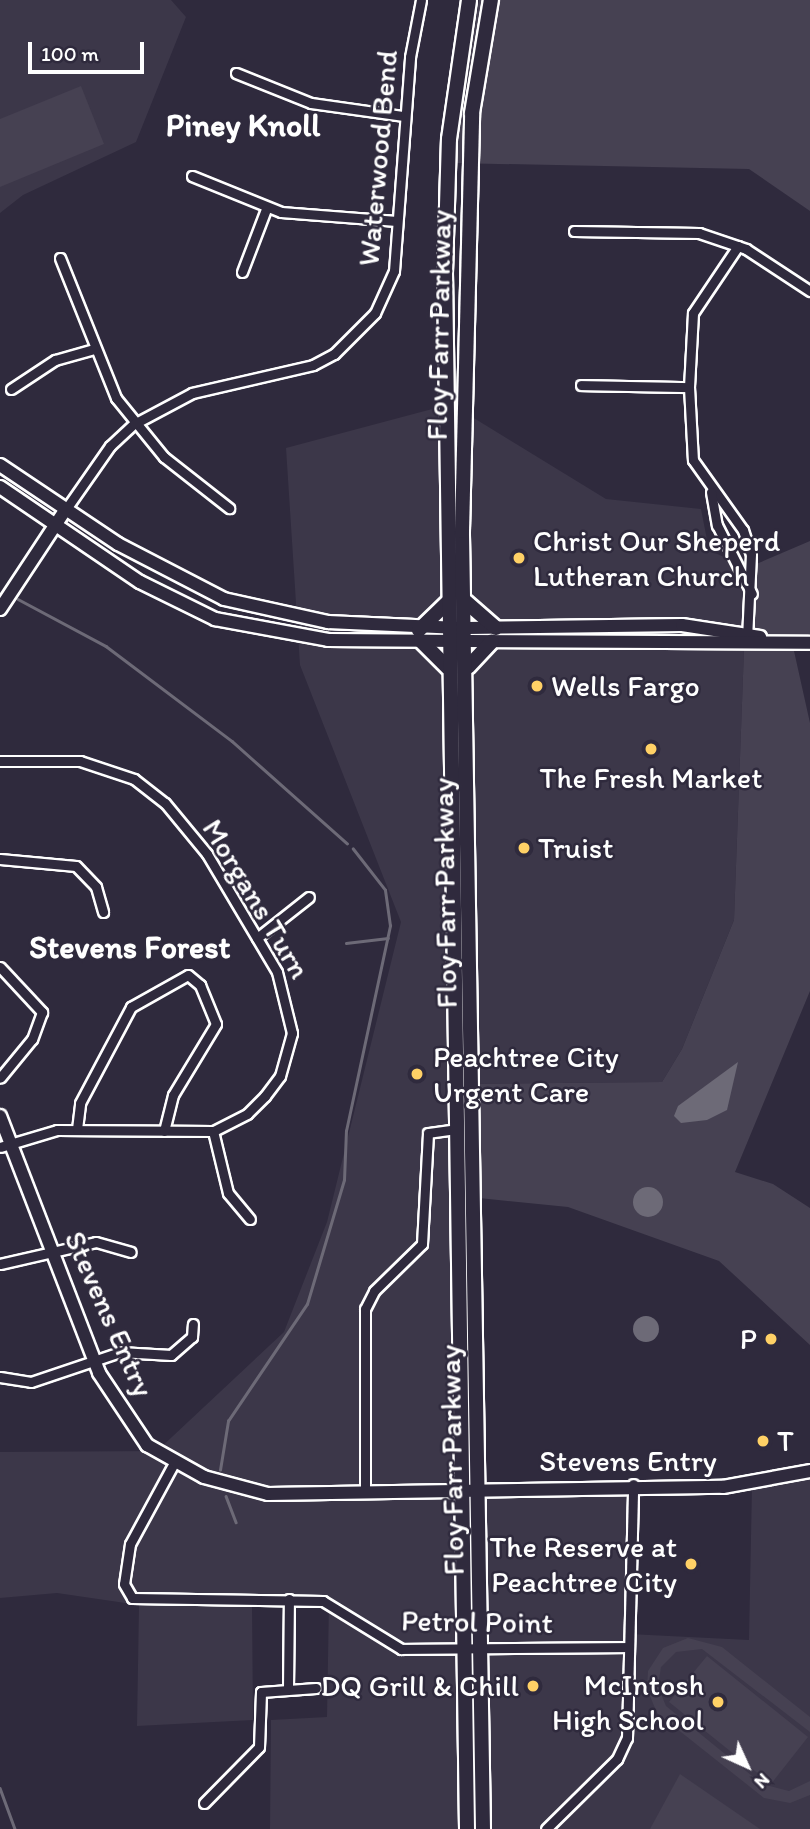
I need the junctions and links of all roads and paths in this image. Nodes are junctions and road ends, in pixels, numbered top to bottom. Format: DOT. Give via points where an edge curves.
graph roads {
  1 [pos="421,0"];
  2 [pos="470,0"];
  3 [pos="491,0"];
  4 [pos="236,73"];
  5 [pos="404,116"];
  6 [pos="192,176"];
  7 [pos="267,209"];
  8 [pos="397,221"];
  9 [pos="575,231"];
  10 [pos="738,246"];
  11 [pos="60,258"];
  12 [pos="242,272"];
  13 [pos="810,291"];
  14 [pos="94,349"];
  15 [pos="581,385"];
  16 [pos="689,387"];
  17 [pos="11,389"];
  18 [pos="134,424"];
  19 [pos="0,465"];
  20 [pos="0,487"];
  21 [pos="710,492"];
  22 [pos="229,508"];
  23 [pos="66,509"];
  24 [pos="56,525"];
  25 [pos="752,594"];
  26 [pos="450,600"];
  27 [pos="465,601"];
  28 [pos="0,609"];
  29 [pos="561,627"];
  30 [pos="467,634"];
  31 [pos="449,635"];
  32 [pos="494,635"];
  33 [pos="420,636"];
  34 [pos="747,639"];
  35 [pos="562,641"];
  36 [pos="808,643"];
  37 [pos="468,667"];
  38 [pos="448,668"];
  39 [pos="0,761"];
  40 [pos="0,859"];
  41 [pos="454,886"];
  42 [pos="309,897"];
  43 [pos="103,912"];
  44 [pos="257,937"];
  45 [pos="0,967"];
  46 [pos="474,977"];
  47 [pos="454,979"];
  48 [pos="473,1040"];
  49 [pos="0,1078"];
  50 [pos="0,1116"];
  51 [pos="77,1129"];
  52 [pos="457,1129"];
  53 [pos="164,1131"];
  54 [pos="213,1131"];
  55 [pos="5,1146"];
  56 [pos="250,1219"];
  57 [pos="131,1252"];
  58 [pos="52,1253"];
  59 [pos="0,1264"];
  60 [pos="193,1324"];
  61 [pos="93,1360"];
  62 [pos="0,1377"];
  63 [pos="174,1463"];
  64 [pos="810,1471"];
  65 [pos="633,1484"];
  66 [pos="365,1489"];
  67 [pos="462,1489"];
  68 [pos="478,1489"];
  69 [pos="289,1599"];
  70 [pos="628,1647"];
  71 [pos="465,1650"];
  72 [pos="482,1650"];
  73 [pos="316,1688"];
  74 [pos="288,1689"];
  75 [pos="204,1803"];
  76 [pos="466,1827"];
  77 [pos="483,1829"];
  78 [pos="546,1829"];
  1 -- 5 [label="street, Waterwood Bend"];
  2 -- 26 [label="main road, Floy Farr Parkway" via="450,139 446,246"];
  3 -- 27 [label="main road, Floy Farr Parkway" via="472,113 466,252"];
  4 -- 5 [label="street" via="311,103"];
  5 -- 8 [label="street, Waterwood Bend"];
  6 -- 7 [label="street"];
  7 -- 8 [label="street"];
  7 -- 12 [label="street"];
  8 -- 18 [label="street, Waterwood Bend" via="387,293 368,323 334,354 301,370 192,393"];
  9 -- 10 [label="street" via="699,233"];
  10 -- 13 [label="street"];
  10 -- 16 [label="street" via="693,313"];
  11 -- 14 [label="street" via="73,279"];
  14 -- 17 [label="street" via="55,360"];
  14 -- 18 [label="street"];
  15 -- 16 [label="street"];
  16 -- 21 [label="street" via="692,460"];
  18 -- 22 [label="street" via="164,457"];
  18 -- 23 [label="street, Waterwood Bend"];
  19 -- 23 [label="street"];
  20 -- 24 [label="street"];
  21 -- 25 [label="street" via="727,551"];
  21 -- 25 [label="street" via="743,530"];
  23 -- 24 [label="street"];
  23 -- 33 [label="street" via="181,581 223,599 288,616"];
  24 -- 28 [label="street"];
  24 -- 33 [label="street" via="140,582 204,614 255,631 328,640"];
  25 -- 34 [label="street"];
  26 -- 31 [label="main road, Floy Farr Parkway"];
  26 -- 33 [label="main road"];
  27 -- 30 [label="main road, Floy Farr Parkway"];
  27 -- 32 [label="main road"];
  29 -- 32 [label="street"];
  29 -- 34 [label="street" via="682,625"];
  29 -- 35 [label="street"];
  30 -- 31 [label="street"];
  30 -- 32 [label="street"];
  30 -- 37 [label="main road, Floy Farr Parkway"];
  31 -- 33 [label="street"];
  31 -- 38 [label="main road, Floy Farr Parkway"];
  32 -- 35 [label="street"];
  32 -- 37 [label="main road"];
  33 -- 38 [label="main road"];
  34 -- 35 [label="street"];
  34 -- 36 [label="street"];
  37 -- 46 [label="main road, Floy Farr Parkway"];
  38 -- 41 [label="main road, Floy Farr Parkway"];
  39 -- 44 [label="street, Morgans Turn" via="80,761 148,787 207,854"];
  40 -- 43 [label="street" via="76,866 96,887"];
  41 -- 46 [label="main road" via="461,896 462,957"];
  41 -- 47 [label="main road, Floy Farr Parkway"];
  42 -- 44 [label="street"];
  44 -- 54 [label="street, Morgans Turn" via="287,997 291,1044 265,1096"];
  45 -- 49 [label="street" via="42,1012 32,1039"];
  46 -- 48 [label="main road, Floy Farr Parkway"];
  47 -- 48 [label="main road" via="464,985 466,1030"];
  47 -- 52 [label="main road, Floy Farr Parkway"];
  48 -- 68 [label="main road, Floy Farr Parkway"];
  50 -- 55 [label="street, Stevens Entry"];
  51 -- 53 [label="street"];
  51 -- 53 [label="street" via="80,1103 131,1006 188,975 200,985 216,1024 173,1095"];
  51 -- 55 [label="street"];
  52 -- 66 [label="street" via="428,1133 422,1244 374,1290 365,1309"];
  52 -- 67 [label="main road, Floy Farr Parkway"];
  53 -- 54 [label="street"];
  54 -- 56 [label="street" via="228,1193"];
  55 -- 58 [label="street, Stevens Entry"];
  57 -- 58 [label="street" via="96,1242"];
  58 -- 59 [label="street"];
  58 -- 61 [label="street, Stevens Entry"];
  60 -- 61 [label="street" via="192,1337 172,1355 120,1352"];
  61 -- 62 [label="street" via="31,1382"];
  61 -- 63 [label="street, Stevens Entry" via="125,1418 147,1445"];
  63 -- 66 [label="street, Stevens Entry" via="268,1494"];
  63 -- 69 [label="street, Petrol Point" via="133,1535 125,1570 129,1596"];
  64 -- 65 [label="street, Stevens Entry" via="747,1486"];
  65 -- 68 [label="street, Stevens Entry"];
  65 -- 70 [label="street"];
  66 -- 67 [label="street, Stevens Entry"];
  67 -- 68 [label="street, Stevens Entry"];
  67 -- 71 [label="main road, Floy Farr Parkway"];
  68 -- 72 [label="main road, Floy Farr Parkway"];
  69 -- 71 [label="street, Petrol Point" via="334,1606 388,1646"];
  69 -- 74 [label="street"];
  70 -- 72 [label="street, Petrol Point"];
  70 -- 78 [label="street" via="627,1738 618,1759"];
  71 -- 72 [label="street, Petrol Point"];
  71 -- 76 [label="main road, Floy Farr Parkway"];
  72 -- 77 [label="main road, Floy Farr Parkway"];
  73 -- 74 [label="street"];
  74 -- 75 [label="street" via="261,1692 259,1747"];
}
